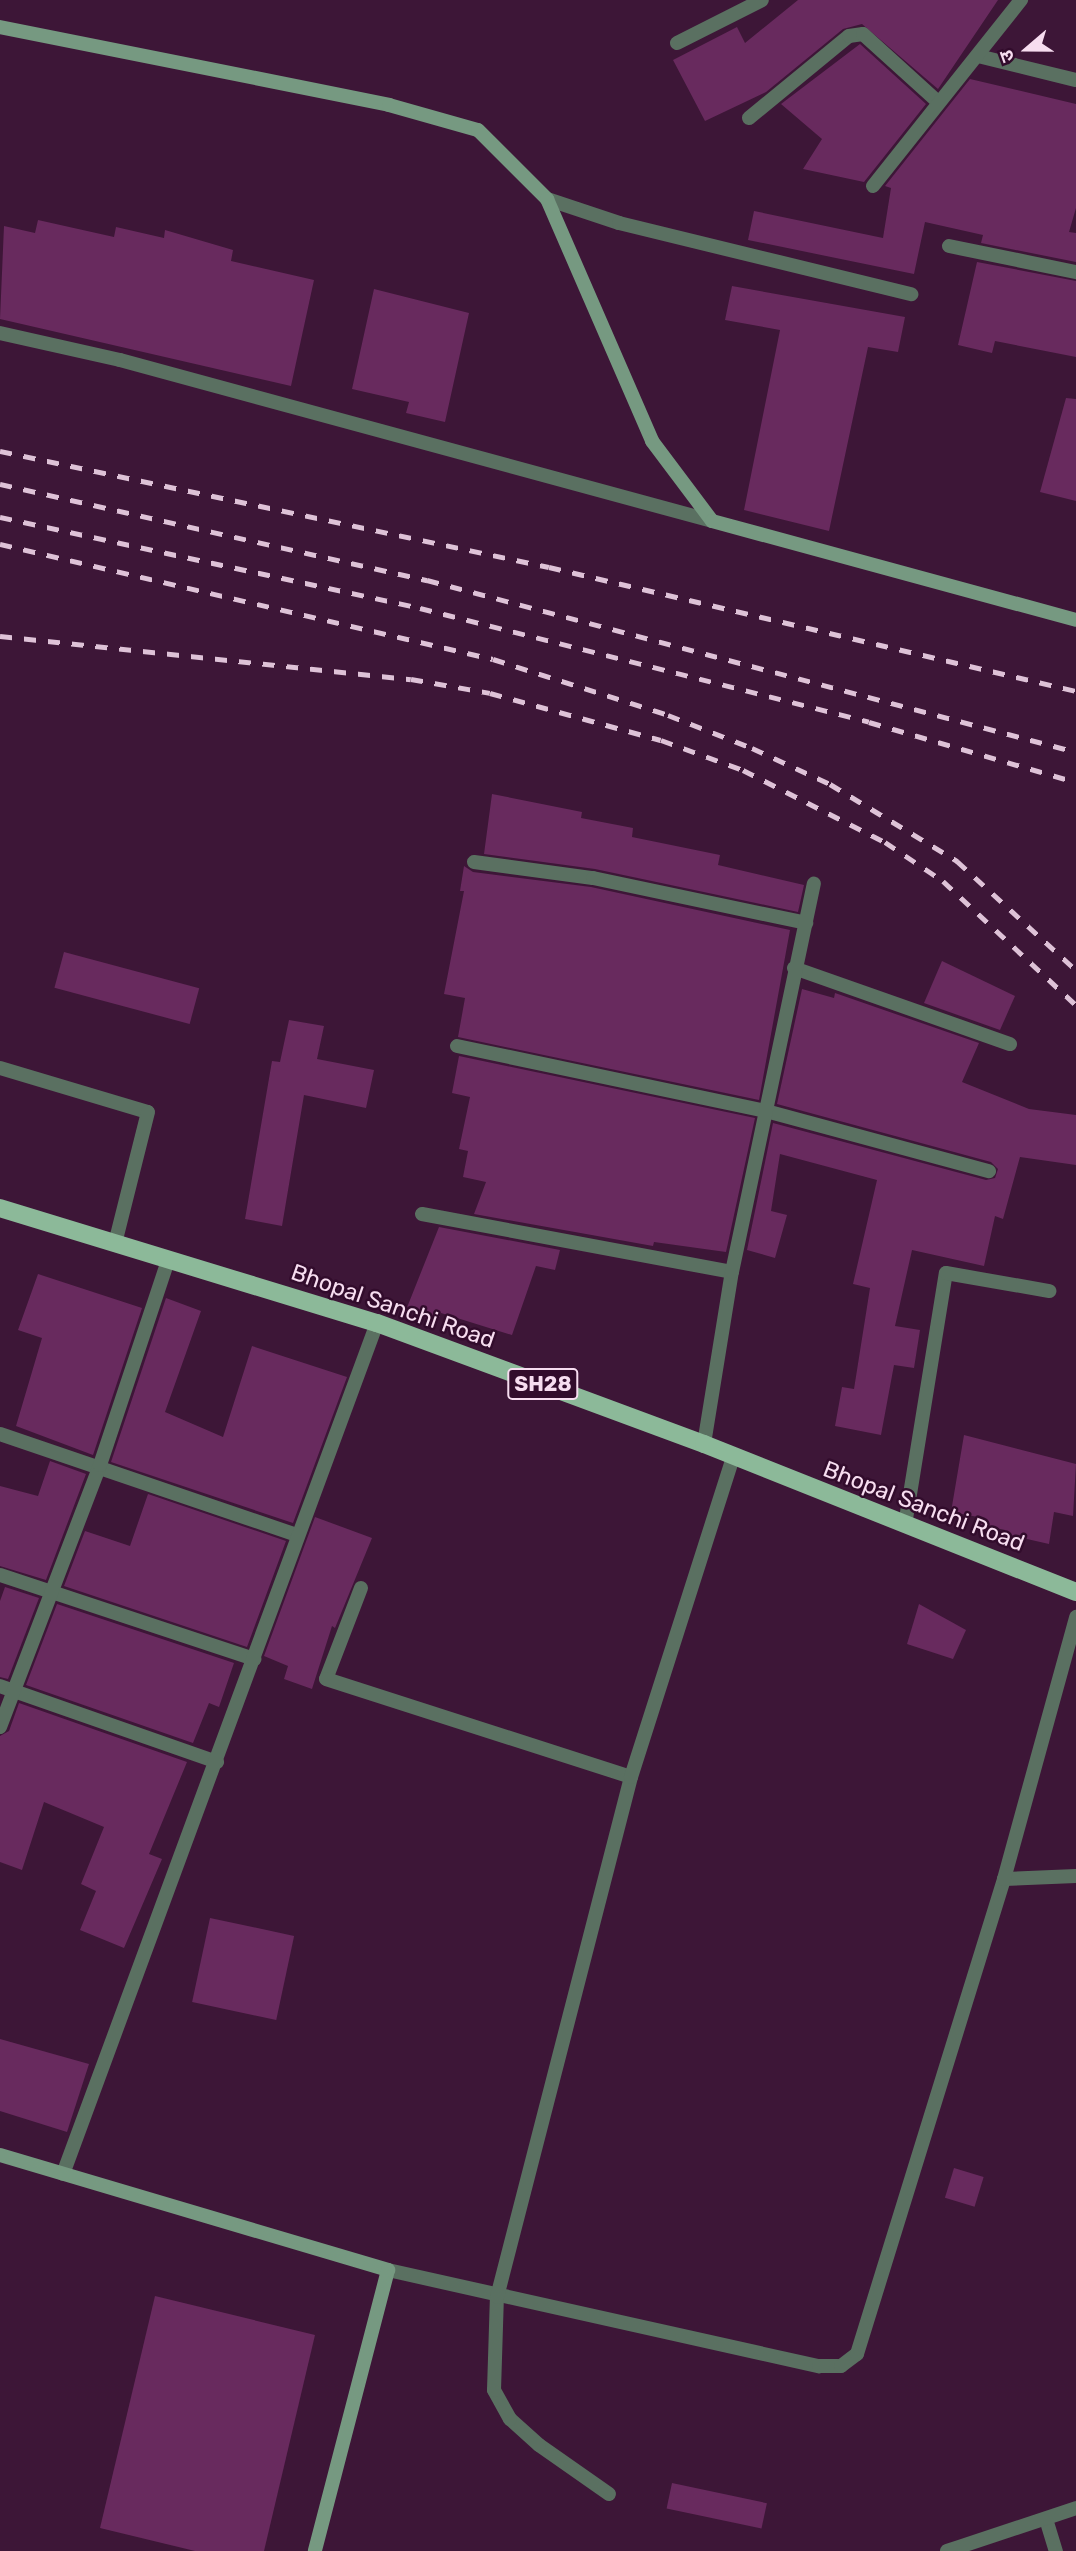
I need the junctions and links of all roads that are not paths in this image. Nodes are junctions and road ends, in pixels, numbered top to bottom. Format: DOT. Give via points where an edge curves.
graph roads {
  1 [pos="1021,0"];
  2 [pos="755,2"];
  3 [pos="0,27"];
  4 [pos="677,43"];
  5 [pos="978,55"];
  6 [pos="1076,80"];
  7 [pos="937,101"];
  8 [pos="749,118"];
  9 [pos="873,186"];
  10 [pos="547,199"];
  11 [pos="949,246"];
  12 [pos="1076,272"];
  13 [pos="911,294"];
  14 [pos="0,332"];
  15 [pos="712,521"];
  16 [pos="1076,620"];
  17 [pos="474,862"];
  18 [pos="814,884"];
  19 [pos="806,923"];
  20 [pos="794,968"];
  21 [pos="1010,1044"];
  22 [pos="457,1046"];
  23 [pos="0,1068"];
  24 [pos="766,1111"];
  25 [pos="989,1171"];
  26 [pos="0,1208"];
  27 [pos="422,1213"];
  28 [pos="115,1244"];
  29 [pos="169,1261"];
  30 [pos="732,1272"];
  31 [pos="1049,1291"];
  32 [pos="377,1323"];
  33 [pos="0,1434"];
  34 [pos="704,1444"];
  35 [pos="733,1458"];
  36 [pos="100,1465"];
  37 [pos="905,1525"];
  38 [pos="297,1535"];
  39 [pos="0,1575"];
  40 [pos="361,1588"];
  41 [pos="49,1590"];
  42 [pos="1076,1592"];
  43 [pos="1076,1617"];
  44 [pos="254,1659"];
  45 [pos="5,1688"];
  46 [pos="0,1727"];
  47 [pos="217,1762"];
  48 [pos="631,1777"];
  49 [pos="1076,1875"];
  50 [pos="1004,1879"];
  51 [pos="0,2155"];
  52 [pos="63,2174"];
  53 [pos="388,2270"];
  54 [pos="497,2297"];
  55 [pos="609,2494"];
  56 [pos="1076,2508"];
  57 [pos="1046,2519"];
  58 [pos="986,2545"];
  59 [pos="314,2551"];
  60 [pos="947,2551"];
  61 [pos="1056,2551"];
  1 -- 5 [label="street"];
  2 -- 4 [label="street"];
  3 -- 10 [label="street" via="389,105 478,130"];
  5 -- 6 [label="street"];
  5 -- 7 [label="street"];
  7 -- 8 [label="street" via="863,34 849,36"];
  7 -- 9 [label="street"];
  10 -- 13 [label="street" via="619,223"];
  10 -- 15 [label="street" via="652,441"];
  11 -- 12 [label="street"];
  14 -- 15 [label="street"];
  15 -- 16 [label="street"];
  17 -- 19 [label="street" via="593,878"];
  18 -- 19 [label="street"];
  19 -- 20 [label="street"];
  20 -- 21 [label="street"];
  20 -- 24 [label="street"];
  22 -- 24 [label="street"];
  23 -- 28 [label="street" via="148,1112"];
  24 -- 25 [label="street"];
  24 -- 30 [label="street"];
  26 -- 28 [label="main road, Bhopal Sanchi Road / SH28"];
  27 -- 30 [label="street"];
  28 -- 29 [label="main road, Bhopal Sanchi Road / SH28"];
  29 -- 32 [label="main road, Bhopal Sanchi Road / SH28"];
  29 -- 36 [label="street"];
  30 -- 34 [label="street"];
  31 -- 37 [label="street" via="946,1273"];
  32 -- 34 [label="main road, Bhopal Sanchi Road / SH28"];
  32 -- 38 [label="street"];
  33 -- 36 [label="street"];
  34 -- 35 [label="main road, Bhopal Sanchi Road / SH28"];
  35 -- 37 [label="main road, Bhopal Sanchi Road / SH28"];
  35 -- 48 [label="street"];
  36 -- 38 [label="street"];
  36 -- 41 [label="street"];
  37 -- 42 [label="main road, Bhopal Sanchi Road / SH28"];
  38 -- 44 [label="street"];
  39 -- 41 [label="street"];
  40 -- 48 [label="street" via="326,1679"];
  41 -- 44 [label="street"];
  41 -- 45 [label="street"];
  43 -- 50 [label="street"];
  44 -- 47 [label="street"];
  45 -- 46 [label="street"];
  45 -- 47 [label="street"];
  47 -- 52 [label="street"];
  48 -- 54 [label="street"];
  49 -- 50 [label="street"];
  50 -- 54 [label="street" via="857,2354 841,2366 819,2367"];
  51 -- 52 [label="street"];
  52 -- 53 [label="street"];
  53 -- 54 [label="street"];
  53 -- 59 [label="street"];
  54 -- 55 [label="street" via="494,2390 510,2419"];
  56 -- 57 [label="street"];
  57 -- 58 [label="street"];
  57 -- 61 [label="street"];
  58 -- 60 [label="street"];
}
